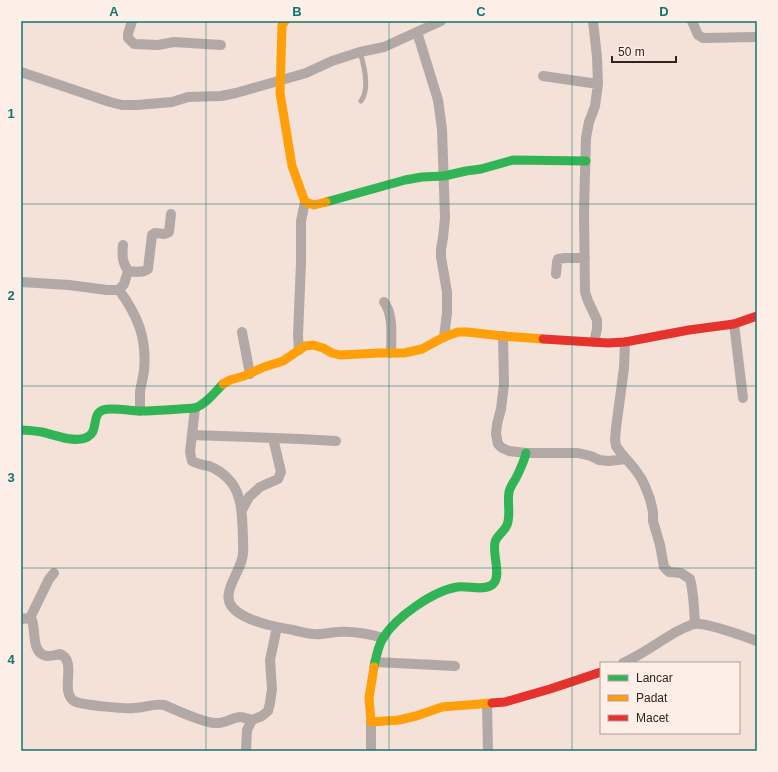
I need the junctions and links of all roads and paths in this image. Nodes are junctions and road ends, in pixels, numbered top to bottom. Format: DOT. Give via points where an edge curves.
graph roads {
  1 [pos="132,21"];
  2 [pos="285,21"];
  3 [pos="440,21"];
  4 [pos="593,21"];
  5 [pos="692,21"];
  6 [pos="417,32"];
  7 [pos="757,36"];
  8 [pos="221,45"];
  9 [pos="360,52"];
  10 [pos="21,72"];
  11 [pos="543,76"];
  12 [pos="281,79"];
  13 [pos="598,84"];
  14 [pos="361,101"];
  15 [pos="586,161"];
  16 [pos="444,176"];
  17 [pos="305,202"];
  18 [pos="171,214"];
  19 [pos="123,245"];
  20 [pos="585,258"];
  21 [pos="128,271"];
  22 [pos="556,274"];
  23 [pos="21,282"];
  24 [pos="119,290"];
  25 [pos="384,302"];
  26 [pos="757,316"];
  27 [pos="734,324"];
  28 [pos="242,332"];
  29 [pos="503,336"];
  30 [pos="444,337"];
  31 [pos="594,342"];
  32 [pos="625,342"];
  33 [pos="299,350"];
  34 [pos="391,353"];
  35 [pos="250,374"];
  36 [pos="743,398"];
  37 [pos="195,408"];
  38 [pos="140,411"];
  39 [pos="21,430"];
  40 [pos="192,435"];
  41 [pos="273,438"];
  42 [pos="336,441"];
  43 [pos="526,453"];
  44 [pos="626,459"];
  45 [pos="242,510"];
  46 [pos="54,573"];
  47 [pos="25,619"];
  48 [pos="695,624"];
  49 [pos="277,627"];
  50 [pos="383,638"];
  51 [pos="757,641"];
  52 [pos="375,662"];
  53 [pos="626,662"];
  54 [pos="455,666"];
  55 [pos="600,672"];
  56 [pos="487,704"];
  57 [pos="252,720"];
  58 [pos="371,722"];
  59 [pos="246,751"];
  60 [pos="370,751"];
  61 [pos="488,751"];
  1 -- 8 [label="street" via="128,38 134,44 158,45 174,42"];
  2 -- 12 [label="street" via="282,25"];
  3 -- 6 [label="street"];
  4 -- 13 [label="street"];
  5 -- 7 [label="street" via="698,35 703,38"];
  6 -- 9 [label="street" via="384,47"];
  6 -- 16 [label="street" via="438,100"];
  9 -- 12 [label="street"];
  9 -- 14 [label="lane" via="365,84 364,97"];
  10 -- 12 [label="street" via="122,105 221,96"];
  11 -- 13 [label="street"];
  12 -- 17 [label="street" via="280,93 292,166"];
  13 -- 15 [label="street" via="586,138"];
  15 -- 16 [label="street" via="513,160"];
  15 -- 20 [label="street"];
  16 -- 17 [label="street" via="405,180 314,205"];
  16 -- 30 [label="street" via="445,218 441,249 447,292"];
  17 -- 33 [label="street" via="301,221"];
  18 -- 21 [label="street" via="169,232 152,235 148,269 139,272"];
  19 -- 21 [label="street" via="122,257"];
  20 -- 22 [label="street" via="558,259"];
  20 -- 31 [label="street" via="585,292 598,320"];
  21 -- 24 [label="street"];
  23 -- 24 [label="street"];
  24 -- 38 [label="street" via="136,316 145,349"];
  25 -- 34 [label="street" via="390,317"];
  26 -- 27 [label="street"];
  27 -- 32 [label="street"];
  27 -- 36 [label="street"];
  28 -- 35 [label="street"];
  29 -- 30 [label="street" via="458,332"];
  29 -- 31 [label="street"];
  29 -- 43 [label="street" via="504,384 496,434 498,444 502,448"];
  30 -- 34 [label="street" via="422,349"];
  31 -- 32 [label="street"];
  32 -- 44 [label="street" via="615,440 616,446"];
  33 -- 34 [label="street" via="313,345 340,355"];
  33 -- 35 [label="street" via="283,361"];
  35 -- 37 [label="street" via="223,384"];
  37 -- 38 [label="street"];
  37 -- 40 [label="street"];
  38 -- 39 [label="street" via="99,412 92,433 79,439"];
  40 -- 41 [label="street"];
  40 -- 45 [label="street" via="192,461 210,466 230,482 236,490"];
  41 -- 42 [label="street"];
  41 -- 45 [label="street" via="281,472 278,479 260,487 249,497"];
  43 -- 44 [label="street" via="578,453 599,460"];
  43 -- 50 [label="street" via="523,466 510,488 506,525 495,542 494,583 489,587 458,587 438,593 402,618"];
  44 -- 48 [label="street" via="641,478 650,499 664,567 669,572 681,573 690,579"];
  45 -- 49 [label="street" via="242,558 229,588 229,598 231,604 243,616"];
  46 -- 47 [label="street"];
  47 -- 57 [label="street" via="32,620 37,649 46,656 60,654 66,658 68,689 73,701 133,709 157,704 216,724 238,717"];
  48 -- 51 [label="street"];
  48 -- 53 [label="street"];
  49 -- 50 [label="street" via="312,634 350,632"];
  49 -- 57 [label="street" via="270,660 270,704 268,711"];
  50 -- 52 [label="street"];
  52 -- 54 [label="street"];
  52 -- 58 [label="street" via="369,696"];
  55 -- 56 [label="street" via="504,702"];
  56 -- 58 [label="street" via="442,707 399,720"];
  56 -- 61 [label="street"];
  57 -- 59 [label="street" via="247,730"];
  58 -- 60 [label="street"];
}
